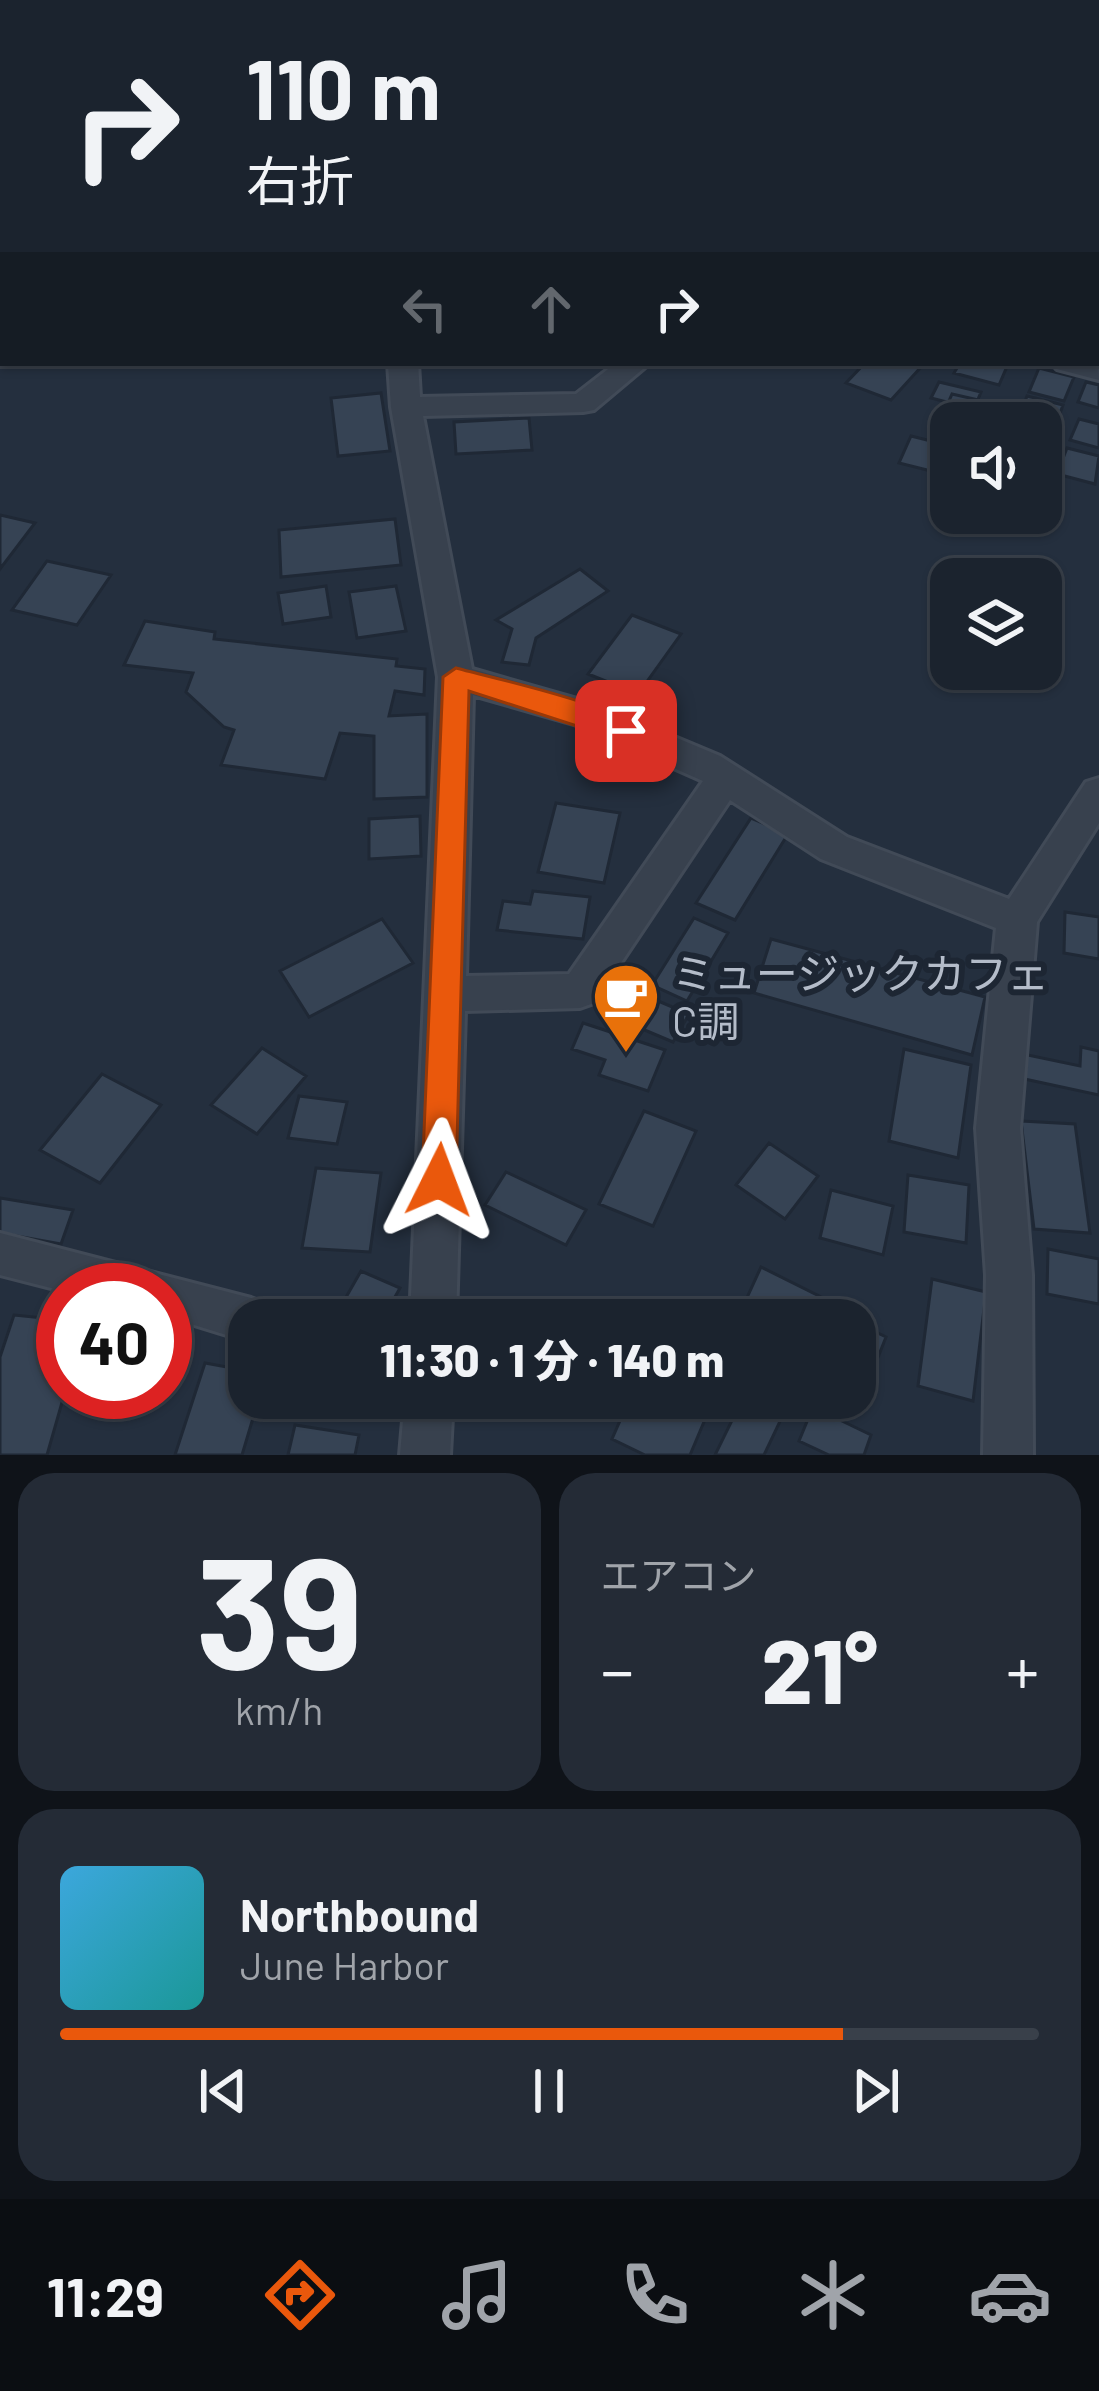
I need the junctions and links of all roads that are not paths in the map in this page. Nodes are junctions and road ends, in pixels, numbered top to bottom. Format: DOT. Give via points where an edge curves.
graph roads {
  1 [pos="403,366"];
  2 [pos="631,366"];
  3 [pos="406,406"];
  4 [pos="456,677"];
  5 [pos="725,778"];
  6 [pos="1099,792"];
  7 [pos="1017,919"];
  8 [pos="448,994"];
  9 [pos="0,1254"];
  10 [pos="37,1263"];
  11 [pos="434,1299"];
  12 [pos="192,1302"];
  13 [pos="228,1313"];
  14 [pos="425,1419"];
  15 [pos="424,1455"];
  16 [pos="1009,1455"];
  1 -- 3 [label="street"];
  2 -- 3 [label="street" via="583,403"];
  3 -- 4 [label="street"];
  4 -- 5 [label="street" via="585,714"];
  4 -- 8 [label="street"];
  5 -- 7 [label="street" via="834,848"];
  5 -- 8 [label="street" via="580,992"];
  6 -- 7 [label="street"];
  7 -- 16 [label="street" via="998,1128 1009,1275"];
  8 -- 11 [label="street"];
  9 -- 10 [label="street"];
  12 -- 13 [label="street"];
  14 -- 15 [label="street"];
}
